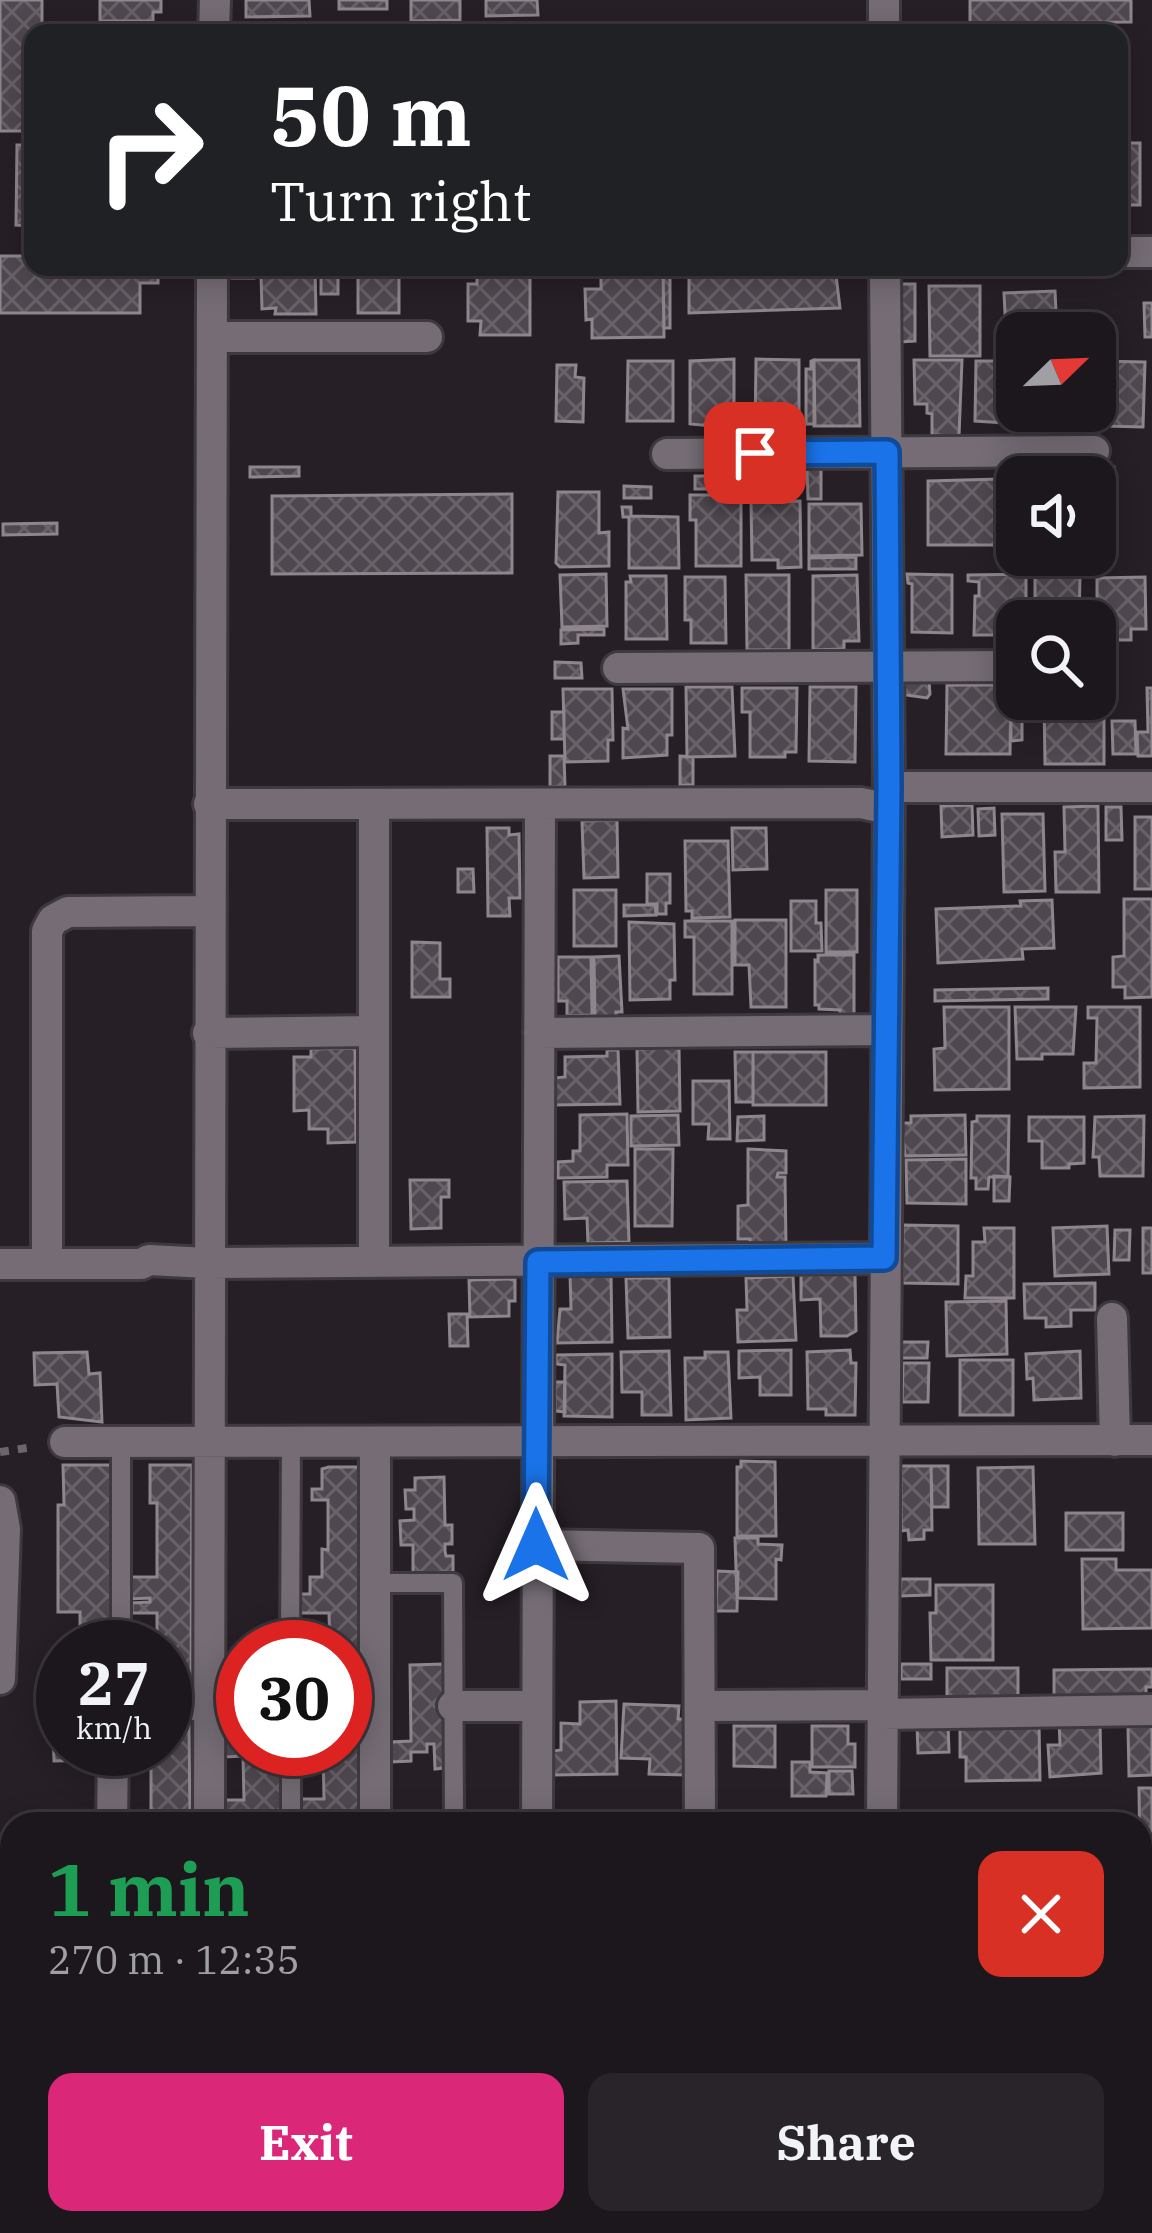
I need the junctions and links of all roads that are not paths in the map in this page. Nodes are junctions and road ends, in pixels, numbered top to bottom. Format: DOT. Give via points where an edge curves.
graph roads {
  1 [pos="212,276"];
  2 [pos="885,276"];
  3 [pos="212,337"];
  4 [pos="427,337"];
  5 [pos="1094,451"];
  6 [pos="887,452"];
  7 [pos="667,454"];
  8 [pos="996,666"];
  9 [pos="888,667"];
  10 [pos="618,668"];
  11 [pos="1152,787"];
  12 [pos="889,798"];
  13 [pos="208,804"];
  14 [pos="374,804"];
  15 [pos="540,804"];
  16 [pos="208,910"];
  17 [pos="886,1030"];
  18 [pos="374,1031"];
  19 [pos="208,1033"];
  20 [pos="539,1034"];
  21 [pos="884,1258"];
  22 [pos="374,1262"];
  23 [pos="538,1262"];
  24 [pos="208,1263"];
  25 [pos="0,1264"];
  26 [pos="47,1264"];
  27 [pos="1112,1318"];
  28 [pos="1152,1440"];
  29 [pos="1115,1441"];
  30 [pos="65,1442"];
  31 [pos="291,1442"];
  32 [pos="375,1442"];
  33 [pos="537,1442"];
  34 [pos="882,1442"];
  35 [pos="121,1443"];
  36 [pos="208,1443"];
  37 [pos="0,1501"];
  38 [pos="536,1545"];
  39 [pos="375,1583"];
  40 [pos="121,1620"];
  41 [pos="290,1620"];
  42 [pos="370,1620"];
  43 [pos="0,1679"];
  44 [pos="192,1705"];
  45 [pos="209,1705"];
  46 [pos="216,1705"];
  47 [pos="454,1706"];
  48 [pos="537,1706"];
  49 [pos="700,1706"];
  50 [pos="882,1709"];
  51 [pos="1152,1710"];
  52 [pos="112,1776"];
  53 [pos="290,1776"];
  54 [pos="369,1776"];
  55 [pos="112,1812"];
  56 [pos="209,1812"];
  57 [pos="291,1812"];
  58 [pos="373,1812"];
  59 [pos="454,1812"];
  60 [pos="537,1812"];
  61 [pos="700,1812"];
  62 [pos="882,1812"];
  1 -- 3 [label="street"];
  2 -- 6 [label="street"];
  3 -- 4 [label="street"];
  3 -- 13 [label="street"];
  5 -- 6 [label="street"];
  6 -- 7 [label="street"];
  6 -- 9 [label="street"];
  8 -- 9 [label="street"];
  9 -- 10 [label="street"];
  9 -- 12 [label="street"];
  11 -- 12 [label="street"];
  12 -- 15 [label="street"];
  12 -- 17 [label="street"];
  13 -- 14 [label="street"];
  13 -- 16 [label="street"];
  14 -- 15 [label="street"];
  14 -- 18 [label="street"];
  15 -- 20 [label="street"];
  16 -- 19 [label="street"];
  16 -- 26 [label="street" via="68,912 52,920"];
  17 -- 20 [label="street"];
  17 -- 21 [label="street"];
  18 -- 19 [label="street"];
  18 -- 22 [label="street"];
  19 -- 24 [label="street"];
  20 -- 23 [label="street"];
  21 -- 23 [label="street"];
  21 -- 34 [label="street"];
  22 -- 23 [label="street"];
  22 -- 24 [label="street"];
  23 -- 33 [label="street"];
  24 -- 26 [label="street"];
  24 -- 36 [label="street"];
  25 -- 26 [label="street"];
  27 -- 29 [label="street"];
  28 -- 29 [label="street"];
  29 -- 34 [label="street"];
  30 -- 35 [label="street"];
  31 -- 32 [label="street"];
  31 -- 36 [label="street"];
  31 -- 41 [label="lane"];
  32 -- 33 [label="street"];
  32 -- 39 [label="street"];
  33 -- 34 [label="street"];
  33 -- 38 [label="street"];
  34 -- 50 [label="street"];
  35 -- 36 [label="street"];
  35 -- 40 [label="lane"];
  36 -- 45 [label="street"];
  37 -- 43 [label="street"];
  38 -- 48 [label="street"];
  38 -- 49 [label="street" via="699,1548"];
  39 -- 42 [label="street"];
  39 -- 47 [label="lane" via="453,1582"];
  44 -- 45 [label="street"];
  45 -- 46 [label="street"];
  45 -- 56 [label="street"];
  47 -- 48 [label="street"];
  47 -- 59 [label="lane"];
  48 -- 60 [label="street"];
  49 -- 50 [label="street"];
  49 -- 61 [label="street"];
  50 -- 51 [label="street"];
  50 -- 62 [label="street"];
  52 -- 55 [label="street"];
  53 -- 57 [label="lane"];
  54 -- 58 [label="street"];
}
